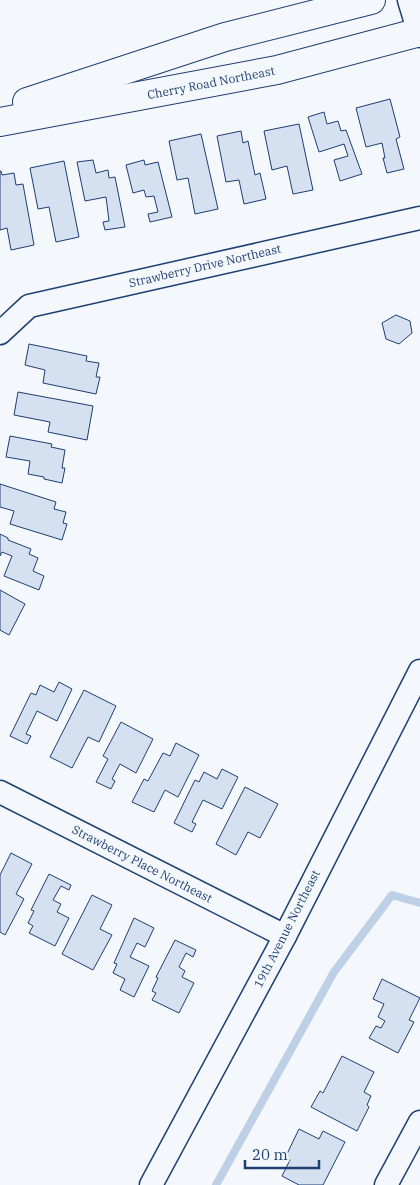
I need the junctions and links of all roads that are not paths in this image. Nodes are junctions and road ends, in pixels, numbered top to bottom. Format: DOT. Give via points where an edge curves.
graph roads {
  1 [pos="371,0"];
  2 [pos="409,0"];
  3 [pos="420,33"];
  4 [pos="0,113"];
  5 [pos="0,122"];
  6 [pos="420,218"];
  7 [pos="0,333"];
  8 [pos="420,671"];
  9 [pos="0,792"];
  10 [pos="285,936"];
  11 [pos="420,1122"];
  12 [pos="151,1185"];
  13 [pos="386,1185"];
  1 -- 4 [label="street" via="224,37"];
  2 -- 3 [label="street"];
  3 -- 5 [label="street, Cherry Road Northeast" via="277,70"];
  6 -- 7 [label="street, Strawberry Drive Northeast" via="29,306"];
  8 -- 10 [label="street, 19th Avenue Northeast"];
  9 -- 10 [label="street, Strawberry Place Northeast"];
  10 -- 12 [label="street, 19th Avenue Northeast"];
  11 -- 13 [label="street"];
}
